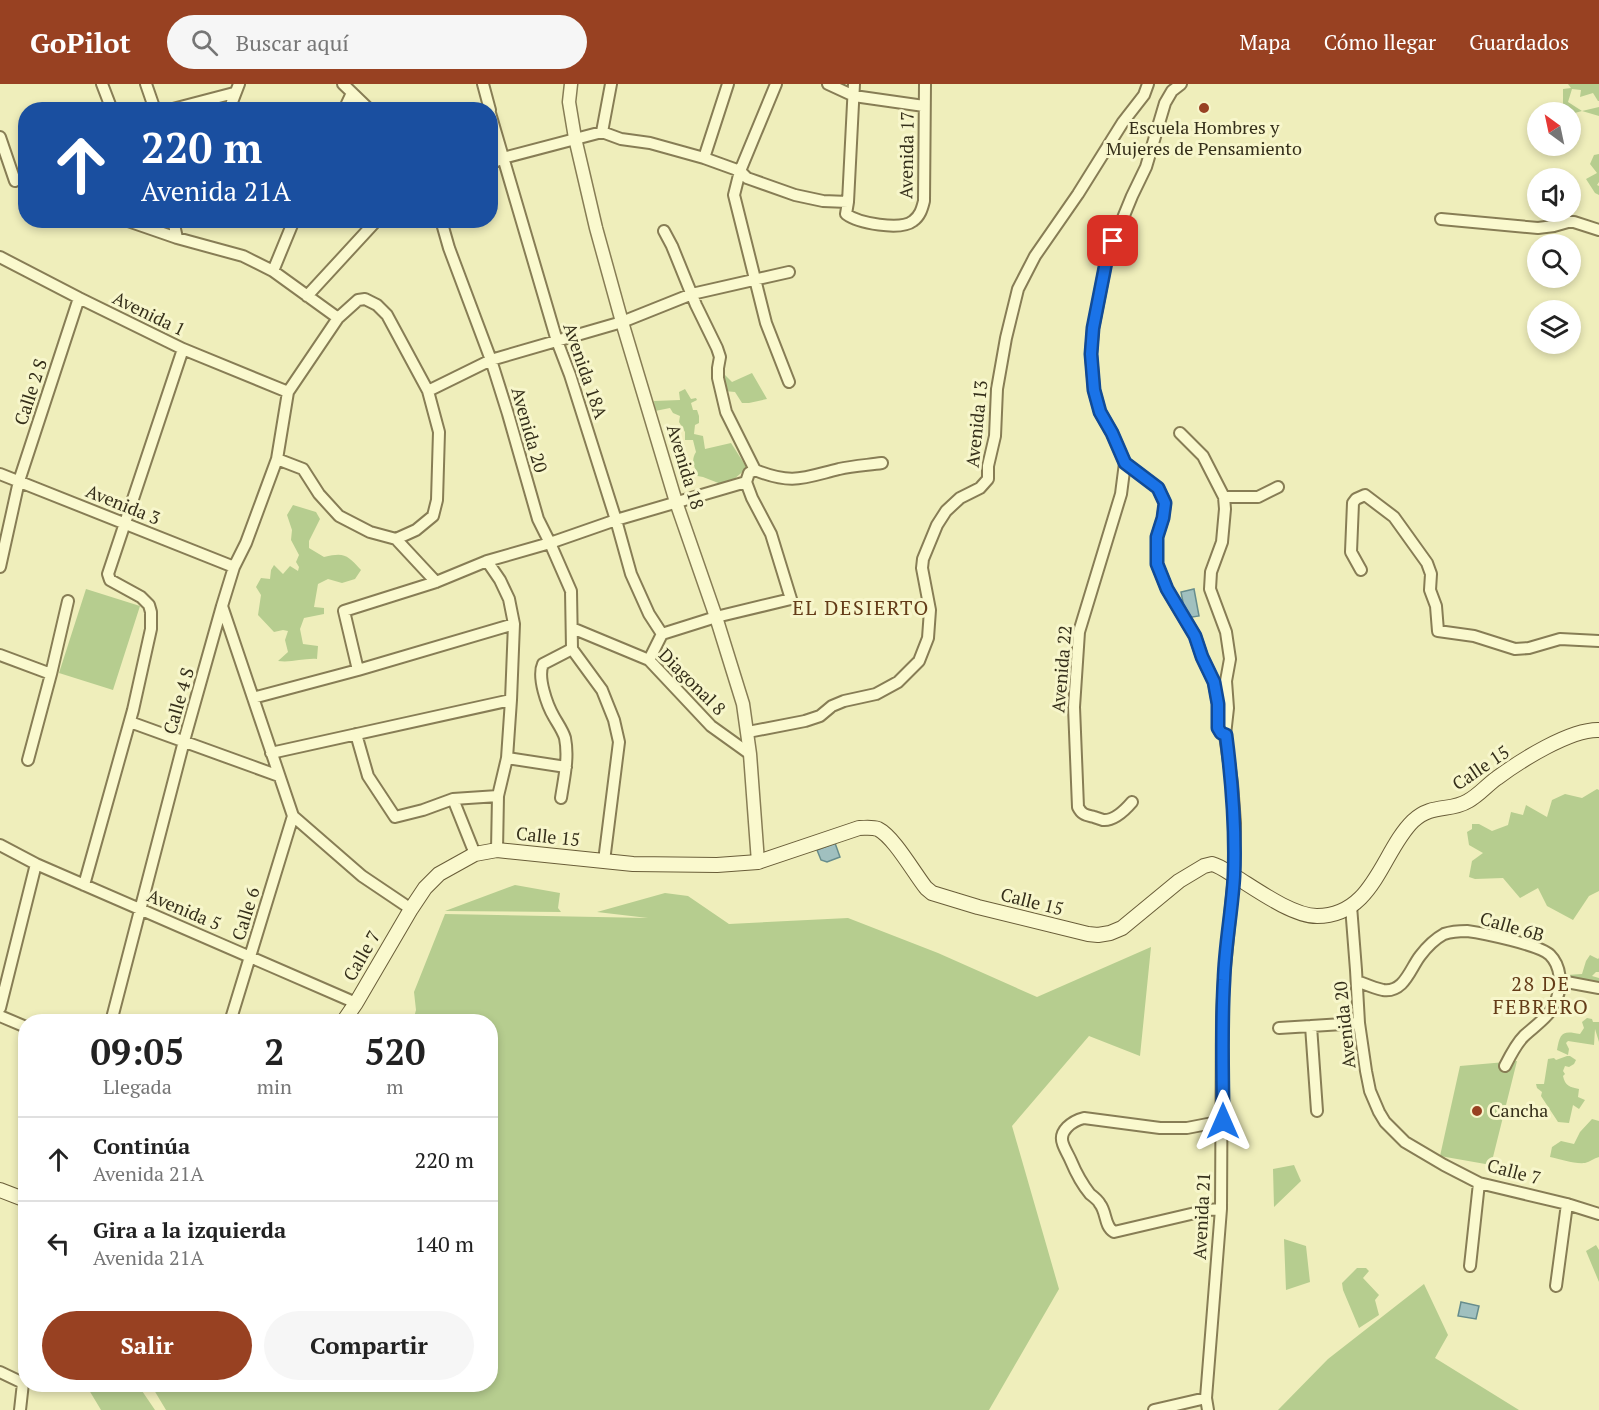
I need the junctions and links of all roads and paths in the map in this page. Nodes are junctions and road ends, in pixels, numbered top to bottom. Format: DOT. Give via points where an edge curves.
graph roads {
  1 [pos="102,84"];
  2 [pos="146,84"];
  3 [pos="343,84"];
  4 [pos="483,84"];
  5 [pos="571,84"];
  6 [pos="611,84"];
  7 [pos="728,84"];
  8 [pos="776,84"];
  9 [pos="828,84"];
  10 [pos="854,84"];
  11 [pos="925,84"];
  12 [pos="1148,84"];
  13 [pos="1181,84"];
  14 [pos="237,88"];
  15 [pos="352,93"];
  16 [pos="854,96"];
  17 [pos="109,102"];
  18 [pos="152,102"];
  19 [pos="194,102"];
  20 [pos="348,102"];
  21 [pos="362,102"];
  22 [pos="488,102"];
  23 [pos="924,106"];
  24 [pos="602,132"];
  25 [pos="0,137"];
  26 [pos="575,138"];
  27 [pos="498,140"];
  28 [pos="503,158"];
  29 [pos="704,158"];
  30 [pos="498,160"];
  31 [pos="740,171"];
  32 [pos="15,181"];
  33 [pos="848,202"];
  34 [pos="1441,219"];
  35 [pos="148,228"];
  36 [pos="175,228"];
  37 [pos="291,228"];
  38 [pos="370,228"];
  39 [pos="444,228"];
  40 [pos="1599,230"];
  41 [pos="664,231"];
  42 [pos="177,238"];
  43 [pos="0,257"];
  44 [pos="273,271"];
  45 [pos="789,272"];
  46 [pos="754,279"];
  47 [pos="692,294"];
  48 [pos="307,296"];
  49 [pos="79,298"];
  50 [pos="338,318"];
  51 [pos="622,322"];
  52 [pos="557,341"];
  53 [pos="183,350"];
  54 [pos="491,360"];
  55 [pos="789,382"];
  56 [pos="428,391"];
  57 [pos="288,393"];
  58 [pos="1180,433"];
  59 [pos="277,459"];
  60 [pos="882,463"];
  61 [pos="1125,463"];
  62 [pos="755,470"];
  63 [pos="0,474"];
  64 [pos="19,481"];
  65 [pos="746,482"];
  66 [pos="1278,487"];
  67 [pos="1224,497"];
  68 [pos="676,502"];
  69 [pos="616,520"];
  70 [pos="124,523"];
  71 [pos="396,539"];
  72 [pos="550,543"];
  73 [pos="487,561"];
  74 [pos="0,567"];
  75 [pos="234,567"];
  76 [pos="1361,570"];
  77 [pos="436,582"];
  78 [pos="68,601"];
  79 [pos="222,606"];
  80 [pos="716,617"];
  81 [pos="514,624"];
  82 [pos="572,627"];
  83 [pos="662,634"];
  84 [pos="1599,641"];
  85 [pos="572,650"];
  86 [pos="0,655"];
  87 [pos="649,660"];
  88 [pos="358,670"];
  89 [pos="51,674"];
  90 [pos="253,698"];
  91 [pos="511,700"];
  92 [pos="130,722"];
  93 [pos="1599,730"];
  94 [pos="748,732"];
  95 [pos="356,734"];
  96 [pos="1226,735"];
  97 [pos="184,741"];
  98 [pos="272,753"];
  99 [pos="750,754"];
  100 [pos="507,758"];
  101 [pos="28,760"];
  102 [pos="566,767"];
  103 [pos="279,776"];
  104 [pos="498,796"];
  105 [pos="561,798"];
  106 [pos="453,799"];
  107 [pos="1132,802"];
  108 [pos="293,816"];
  109 [pos="0,845"];
  110 [pos="497,850"];
  111 [pos="475,854"];
  112 [pos="604,861"];
  113 [pos="758,862"];
  114 [pos="36,864"];
  115 [pos="1234,876"];
  116 [pos="84,885"];
  117 [pos="1351,906"];
  118 [pos="140,909"];
  119 [pos="411,909"];
  120 [pos="250,957"];
  121 [pos="1357,981"];
  122 [pos="1561,981"];
  123 [pos="1599,988"];
  124 [pos="356,1003"];
  125 [pos="0,1008"];
  126 [pos="113,1014"];
  127 [pos="232,1014"];
  128 [pos="348,1014"];
  129 [pos="0,1016"];
  130 [pos="1359,1023"];
  131 [pos="18,1024"];
  132 [pos="1311,1026"];
  133 [pos="1279,1028"];
  134 [pos="1505,1066"];
  135 [pos="1317,1111"];
  136 [pos="1223,1121"];
  137 [pos="1395,1132"];
  138 [pos="1479,1183"];
  139 [pos="0,1190"];
  140 [pos="18,1197"];
  141 [pos="1567,1204"];
  142 [pos="1221,1209"];
  143 [pos="1599,1214"];
  144 [pos="1470,1266"];
  145 [pos="1556,1286"];
  146 [pos="0,1372"];
  147 [pos="18,1377"];
  148 [pos="22,1392"];
  149 [pos="1206,1398"];
  150 [pos="20,1410"];
  151 [pos="1154,1410"];
  152 [pos="1208,1410"];
  1 -- 17 [label="street"];
  2 -- 18 [label="street"];
  3 -- 15 [label="street"];
  4 -- 22 [label="street, Avenida 18A"];
  5 -- 26 [label="street, Avenida 18" via="569,102"];
  6 -- 24 [label="street"];
  7 -- 29 [label="street"];
  8 -- 31 [label="street"];
  9 -- 16 [label="street"];
  10 -- 16 [label="street"];
  11 -- 23 [label="street, Avenida 17"];
  12 -- 94 [label="street, Avenida 13" via="1035,255 1018,289 997,389 988,479 946,511 922,559 930,609 928,638 919,661 898,682 876,694 844,701 805,721"];
  13 -- 61 [label="street" via="1165,103 1146,167 1107,257 1093,328 1094,390 1100,412"];
  14 -- 19 [label="street"];
  15 -- 20 [label="street"];
  15 -- 21 [label="street"];
  16 -- 23 [label="street"];
  16 -- 33 [label="street"];
  23 -- 33 [label="street, Avenida 17" via="924,201 917,218 906,225 884,226 853,219 846,214"];
  24 -- 26 [label="street"];
  24 -- 29 [label="street"];
  25 -- 32 [label="street"];
  26 -- 28 [label="street"];
  26 -- 51 [label="street, Avenida 18"];
  27 -- 28 [label="street, Avenida 18A"];
  28 -- 30 [label="street"];
  28 -- 52 [label="street, Avenida 18A"];
  29 -- 31 [label="street"];
  31 -- 33 [label="street" via="747,178 795,195"];
  31 -- 46 [label="street" via="734,195"];
  34 -- 40 [label="street" via="1538,228 1574,222"];
  35 -- 42 [label="street"];
  36 -- 42 [label="street"];
  37 -- 44 [label="street"];
  38 -- 48 [label="street"];
  39 -- 54 [label="street, Avenida 20"];
  41 -- 47 [label="street"];
  42 -- 44 [label="street" via="243,256"];
  43 -- 49 [label="street, Avenida 1"];
  44 -- 48 [label="street"];
  45 -- 46 [label="street"];
  46 -- 47 [label="street"];
  46 -- 55 [label="street"];
  47 -- 51 [label="street"];
  47 -- 62 [label="street" via="720,357 718,378 726,412"];
  48 -- 50 [label="street"];
  49 -- 53 [label="street, Avenida 1"];
  49 -- 64 [label="street, Calle 2 S"];
  50 -- 56 [label="street" via="358,300 377,304 387,315"];
  50 -- 57 [label="street"];
  51 -- 52 [label="street"];
  51 -- 68 [label="street, Avenida 18"];
  52 -- 54 [label="street"];
  52 -- 69 [label="street, Avenida 18A"];
  53 -- 57 [label="street, Avenida 1"];
  53 -- 70 [label="street"];
  54 -- 56 [label="street"];
  54 -- 72 [label="street, Avenida 20" via="538,519"];
  56 -- 71 [label="street" via="440,432 437,500 433,516"];
  57 -- 59 [label="street, Calle 4 S"];
  58 -- 67 [label="street, Avenida 21" via="1203,456"];
  59 -- 71 [label="street" via="303,469 339,516 370,532"];
  59 -- 75 [label="street, Calle 4 S"];
  60 -- 62 [label="street" via="803,479"];
  61 -- 96 [label="street" via="1158,488 1165,503 1157,537 1157,564 1214,682 1218,728"];
  61 -- 107 [label="street, Avenida 22" via="1121,494 1078,632 1074,707 1080,812 1109,819"];
  62 -- 65 [label="street"];
  63 -- 64 [label="street, Avenida 3"];
  64 -- 70 [label="street, Avenida 3"];
  64 -- 74 [label="street, Calle 2 S"];
  65 -- 68 [label="street"];
  65 -- 80 [label="street" via="771,534 791,599"];
  66 -- 67 [label="street" via="1258,497"];
  67 -- 96 [label="street, Avenida 21" via="1222,542 1211,572 1210,589 1226,632 1230,659"];
  68 -- 69 [label="street"];
  68 -- 80 [label="street, Avenida 18"];
  69 -- 72 [label="street"];
  69 -- 83 [label="street, Avenida 18A" via="631,574"];
  70 -- 75 [label="street, Avenida 3"];
  70 -- 92 [label="street" via="108,577 141,597 151,612 151,629"];
  71 -- 77 [label="street"];
  72 -- 73 [label="street"];
  72 -- 82 [label="street, Avenida 20" via="571,591"];
  73 -- 77 [label="street"];
  73 -- 81 [label="street" via="509,599"];
  75 -- 79 [label="street, Calle 4 S"];
  76 -- 84 [label="street" via="1351,552 1353,503 1365,495 1394,517 1427,563 1438,631 1474,636 1515,649 1560,639"];
  77 -- 88 [label="street" via="344,611"];
  78 -- 89 [label="street"];
  79 -- 90 [label="street"];
  79 -- 97 [label="street, Calle 4 S"];
  80 -- 83 [label="street"];
  80 -- 94 [label="street, Avenida 18"];
  81 -- 88 [label="street"];
  81 -- 91 [label="street"];
  82 -- 85 [label="street, Avenida 20"];
  82 -- 87 [label="street, Diagonal 8"];
  83 -- 87 [label="street"];
  85 -- 102 [label="street" via="541,668 543,688 564,736"];
  85 -- 112 [label="street" via="602,690 620,742"];
  86 -- 89 [label="street"];
  87 -- 99 [label="street, Diagonal 8" via="711,726"];
  88 -- 90 [label="street"];
  89 -- 101 [label="street"];
  90 -- 98 [label="street"];
  91 -- 95 [label="street"];
  91 -- 100 [label="street"];
  92 -- 97 [label="street"];
  92 -- 116 [label="street"];
  93 -- 117 [label="main road, Calle 15" via="1570,735 1528,758 1468,802 1421,815 1401,836 1368,890"];
  94 -- 99 [label="street, Avenida 18"];
  95 -- 98 [label="street"];
  95 -- 106 [label="street" via="368,776 396,817"];
  96 -- 115 [label="street, Avenida 21" via="1232,783"];
  97 -- 103 [label="street"];
  97 -- 118 [label="street, Calle 4 S"];
  98 -- 103 [label="street"];
  99 -- 113 [label="street, Avenida 18"];
  100 -- 102 [label="street"];
  100 -- 104 [label="street"];
  102 -- 105 [label="street"];
  103 -- 108 [label="street"];
  104 -- 106 [label="street"];
  104 -- 110 [label="street"];
  106 -- 111 [label="street"];
  108 -- 119 [label="street" via="362,876"];
  108 -- 120 [label="street, Calle 6"];
  109 -- 114 [label="street, Avenida 5"];
  110 -- 111 [label="main road, Calle 15"];
  110 -- 112 [label="main road, Calle 15"];
  111 -- 119 [label="main road, Calle 15" via="433,880"];
  112 -- 113 [label="main road, Calle 15" via="690,865"];
  113 -- 115 [label="main road, Calle 15" via="870,827 885,835 932,893 1098,935 1122,928 1179,881 1204,866 1215,865"];
  114 -- 116 [label="street, Avenida 5"];
  114 -- 125 [label="street"];
  115 -- 117 [label="main road, Calle 15" via="1305,915 1324,916"];
  115 -- 136 [label="street, Avenida 21" via="1223,987"];
  116 -- 118 [label="street, Avenida 5"];
  117 -- 121 [label="street, Avenida 20"];
  118 -- 120 [label="street, Avenida 5"];
  118 -- 126 [label="street, Calle 4 S"];
  119 -- 124 [label="main road, Calle 7"];
  120 -- 124 [label="street, Avenida 5"];
  120 -- 127 [label="street, Calle 6"];
  121 -- 122 [label="street, Calle 6B" via="1395,990 1430,945 1445,934 1465,931 1543,950 1556,965"];
  121 -- 130 [label="street, Avenida 20"];
  122 -- 123 [label="street"];
  122 -- 134 [label="street" via="1553,1008 1523,1037"];
  124 -- 128 [label="main road, Calle 7"];
  129 -- 131 [label="street"];
  130 -- 132 [label="street"];
  130 -- 137 [label="street, Avenida 20" via="1370,1091 1378,1112"];
  132 -- 133 [label="street"];
  132 -- 135 [label="street"];
  136 -- 142 [label="street, Avenida 21"];
  136 -- 142 [label="street" via="1160,1128 1084,1118 1071,1124 1062,1142 1077,1175 1103,1207 1110,1231"];
  137 -- 138 [label="street, Calle 7"];
  138 -- 141 [label="street, Calle 7"];
  138 -- 144 [label="street"];
  139 -- 140 [label="main road"];
  141 -- 143 [label="street, Calle 7"];
  141 -- 145 [label="street"];
  142 -- 149 [label="street, Avenida 21"];
  146 -- 147 [label="street"];
  148 -- 150 [label="street"];
  149 -- 151 [label="street"];
  149 -- 152 [label="street, Avenida 21"];
}
